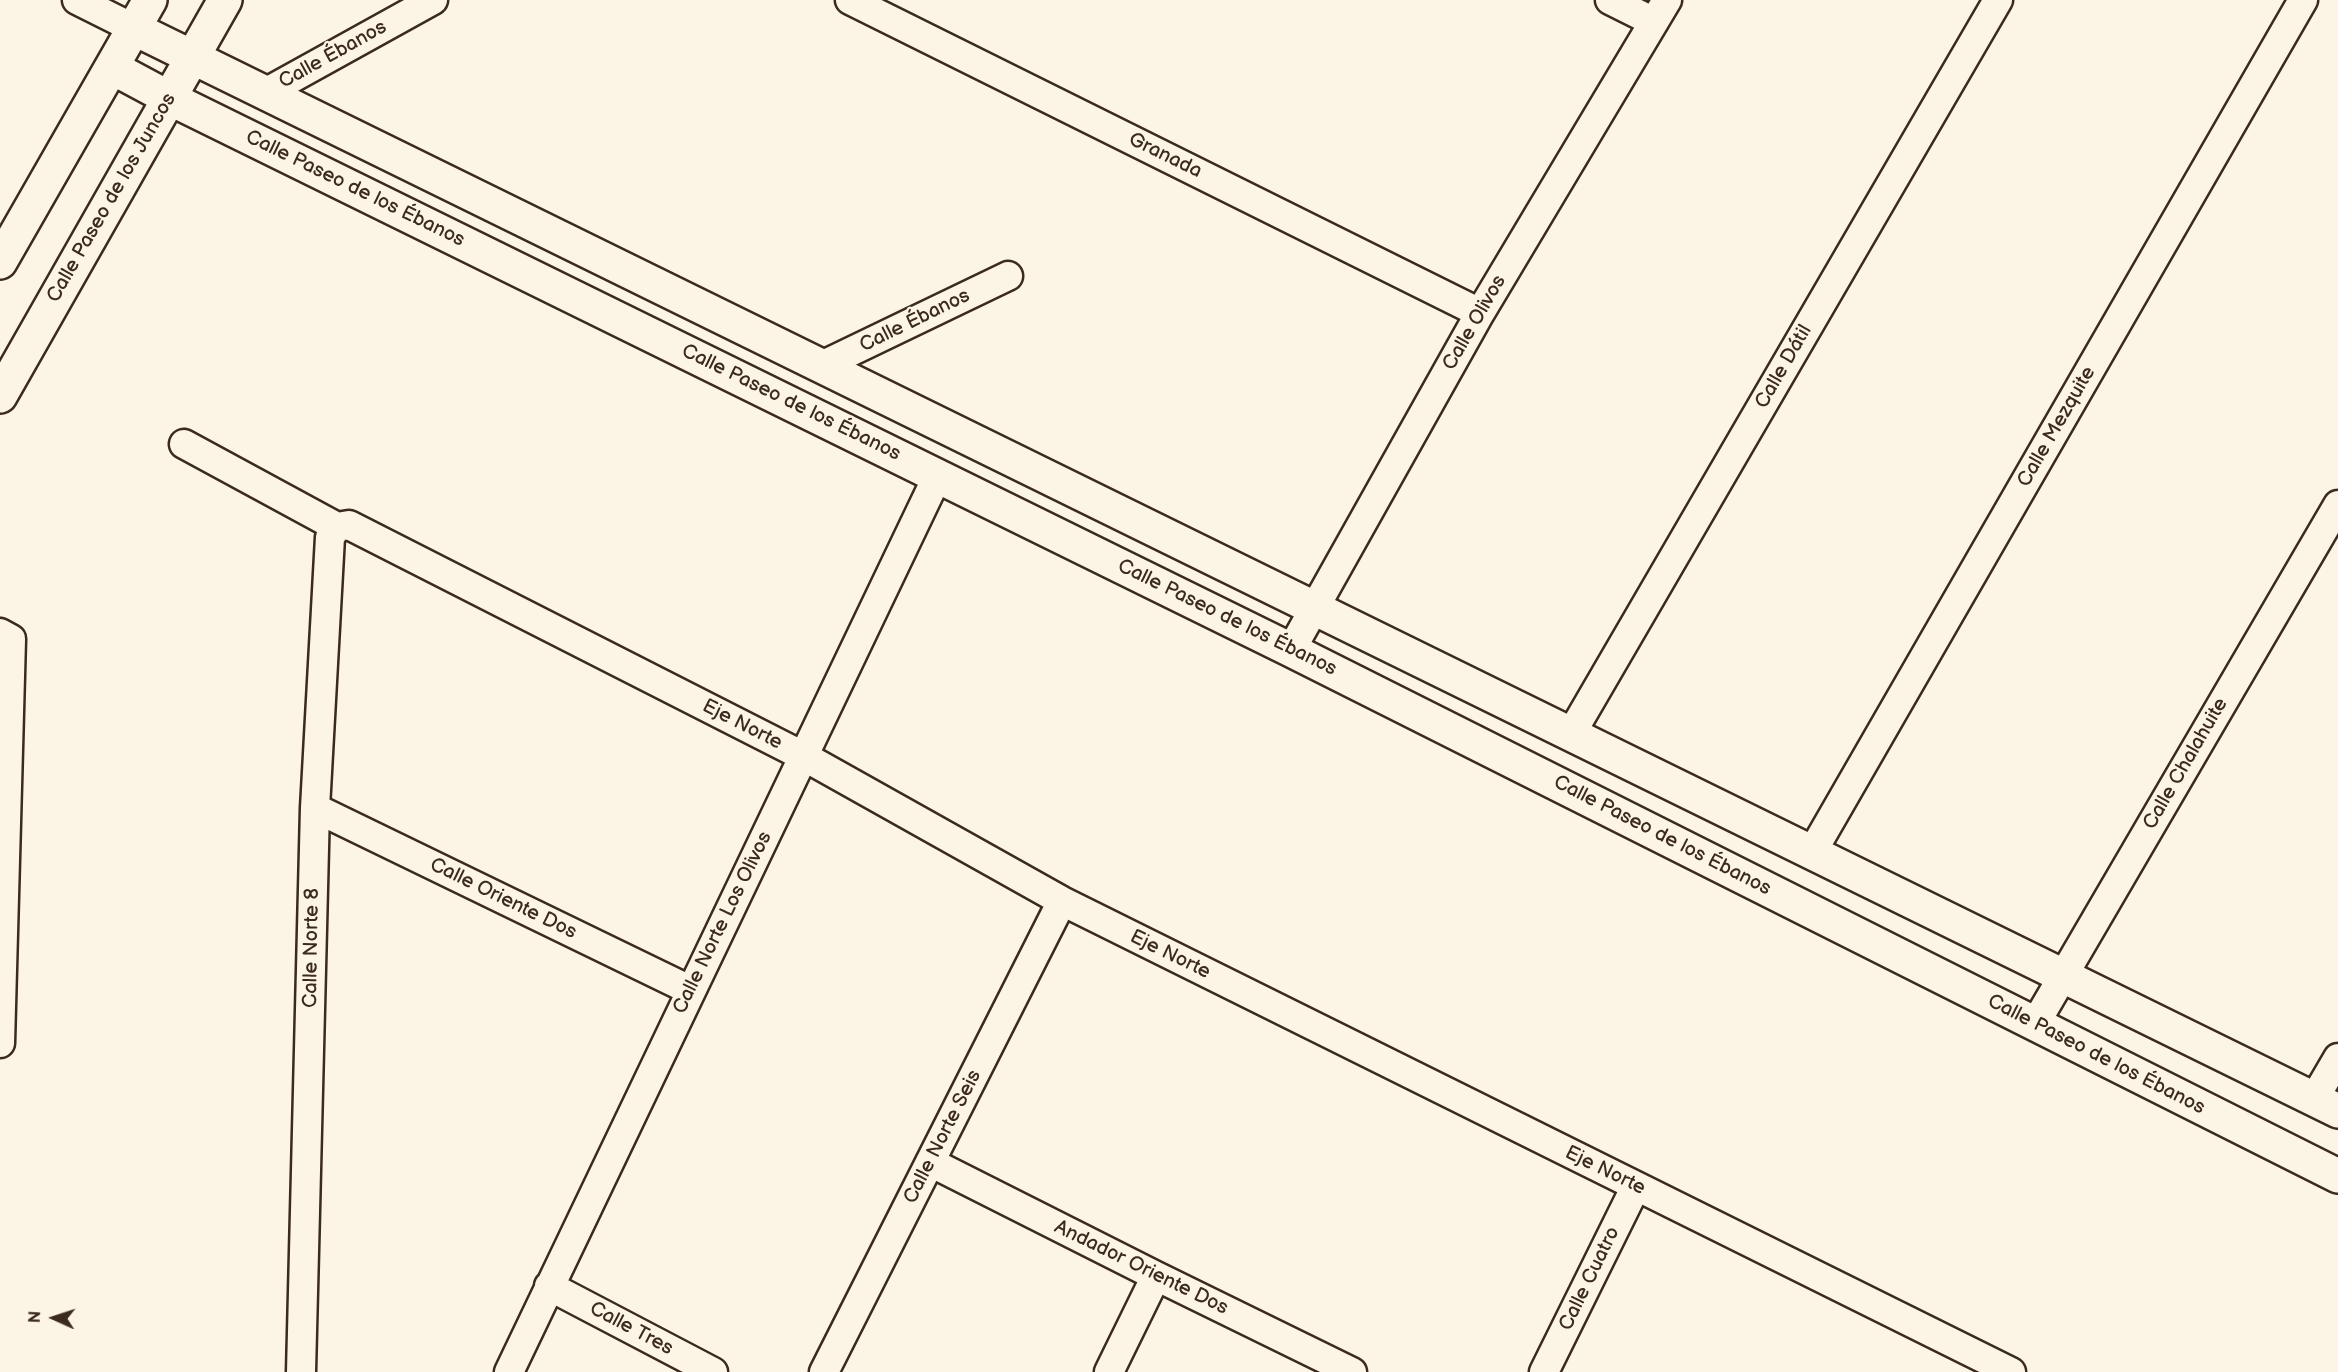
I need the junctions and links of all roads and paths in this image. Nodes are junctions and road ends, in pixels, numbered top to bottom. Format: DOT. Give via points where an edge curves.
graph roads {
  1 [pos="77,0"];
  2 [pos="150,0"];
  3 [pos="225,0"];
  4 [pos="434,0"];
  5 [pos="850,0"];
  6 [pos="1610,0"];
  7 [pos="1998,0"];
  8 [pos="2303,0"];
  9 [pos="1660,11"];
  10 [pos="133,28"];
  11 [pos="192,58"];
  12 [pos="113,68"];
  13 [pos="265,93"];
  14 [pos="169,98"];
  15 [pos="0,262"];
  16 [pos="1008,276"];
  17 [pos="1480,313"];
  18 [pos="754,334"];
  19 [pos="821,366"];
  20 [pos="731,373"];
  21 [pos="0,396"];
  22 [pos="184,444"];
  23 [pos="938,475"];
  24 [pos="2338,505"];
  25 [pos="337,527"];
  26 [pos="1314,609"];
  27 [pos="0,633"];
  28 [pos="1291,650"];
  29 [pos="1571,734"];
  30 [pos="805,757"];
  31 [pos="315,808"];
  32 [pos="1811,854"];
  33 [pos="1062,901"];
  34 [pos="2062,976"];
  35 [pos="690,990"];
  36 [pos="2035,1024"];
  37 [pos="0,1043"];
  38 [pos="2338,1058"];
  39 [pos="2326,1105"];
  40 [pos="930,1162"];
  41 [pos="2338,1176"];
  42 [pos="1635,1186"];
  43 [pos="1156,1276"];
  44 [pos="549,1286"];
  45 [pos="301,1372"];
  46 [pos="508,1372"];
  47 [pos="713,1372"];
  48 [pos="824,1372"];
  49 [pos="1109,1372"];
  50 [pos="1353,1372"];
  51 [pos="1544,1372"];
  52 [pos="2011,1372"];
  1 -- 10 [label="street"];
  2 -- 10 [label="main road"];
  3 -- 11 [label="main road, Calle Paseo de los Juncos"];
  4 -- 13 [label="street, Calle Ébanos"];
  5 -- 17 [label="street, Granada"];
  6 -- 9 [label="street"];
  7 -- 29 [label="street, Calle Dátil"];
  8 -- 32 [label="street, Calle Mezquite"];
  9 -- 17 [label="street, Calle Olivos"];
  10 -- 11 [label="main road"];
  10 -- 12 [label="main road"];
  11 -- 13 [label="main road"];
  11 -- 14 [label="main road, Calle Paseo de los Juncos"];
  12 -- 14 [label="main road, Calle Paseo de los Ébanos"];
  12 -- 15 [label="main road"];
  13 -- 18 [label="main road"];
  14 -- 20 [label="main road, Calle Paseo de los Ébanos"];
  14 -- 21 [label="main road, Calle Paseo de los Juncos"];
  16 -- 19 [label="street, Calle Ébanos"];
  17 -- 26 [label="street, Calle Olivos"];
  18 -- 19 [label="main road"];
  18 -- 20 [label="main road"];
  19 -- 26 [label="main road"];
  20 -- 23 [label="main road, Calle Paseo de los Ébanos"];
  22 -- 25 [label="street, Eje Norte"];
  23 -- 28 [label="main road, Calle Paseo de los Ébanos"];
  23 -- 30 [label="street, Calle Norte Los Olivos"];
  24 -- 34 [label="street, Calle Chalahuite"];
  25 -- 30 [label="street, Eje Norte" via="349,525"];
  25 -- 31 [label="street, Calle Norte 8" via="330,537"];
  26 -- 28 [label="street, Calle Olivos"];
  26 -- 29 [label="main road"];
  27 -- 37 [label="street" via="11,639"];
  28 -- 36 [label="main road, Calle Paseo de los Ébanos"];
  29 -- 32 [label="main road"];
  30 -- 33 [label="street, Eje Norte"];
  30 -- 35 [label="street, Calle Norte Los Olivos"];
  31 -- 35 [label="street, Calle Oriente Dos"];
  31 -- 45 [label="street, Calle Norte 8"];
  32 -- 34 [label="main road"];
  33 -- 40 [label="street, Calle Norte Seis"];
  33 -- 42 [label="street, Eje Norte"];
  34 -- 36 [label="street, Calle Chalahuite"];
  34 -- 39 [label="main road"];
  35 -- 44 [label="street, Calle Norte Los Olivos"];
  36 -- 41 [label="main road, Calle Paseo de los Ébanos"];
  38 -- 39 [label="street"];
  40 -- 43 [label="street, Andador Oriente Dos"];
  40 -- 48 [label="street, Calle Norte Seis"];
  42 -- 51 [label="street, Calle Cuatro"];
  42 -- 52 [label="street, Eje Norte"];
  43 -- 49 [label="street"];
  43 -- 50 [label="street, Andador Oriente Dos"];
  44 -- 46 [label="street, Calle Norte Los Olivos"];
  44 -- 47 [label="street, Calle Tres"];
}
